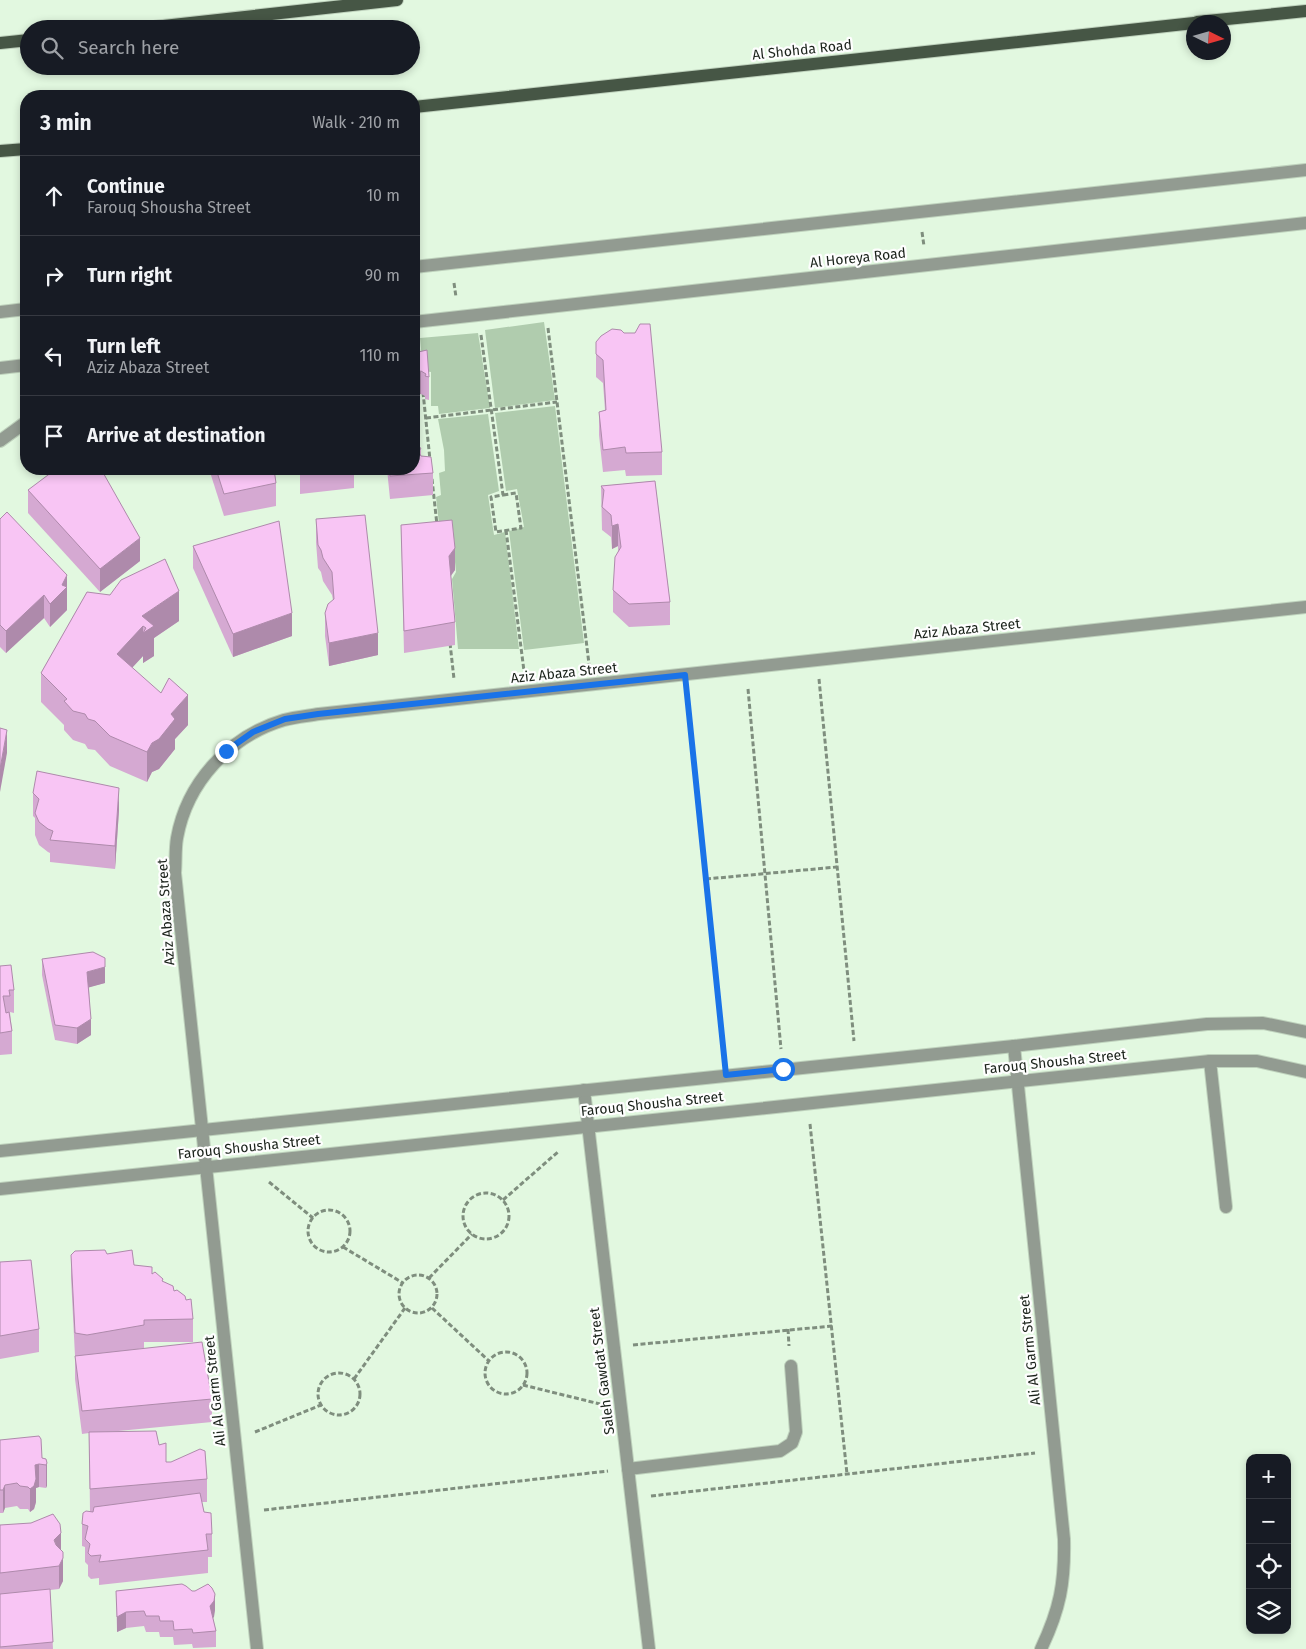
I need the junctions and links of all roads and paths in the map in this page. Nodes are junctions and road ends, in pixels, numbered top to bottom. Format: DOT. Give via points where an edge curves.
graph roads {
  1 [pos="396,0"];
  2 [pos="1306,11"];
  3 [pos="1231,19"];
  4 [pos="217,20"];
  5 [pos="1186,24"];
  6 [pos="20,41"];
  7 [pos="0,43"];
  8 [pos="420,106"];
  9 [pos="20,149"];
  10 [pos="0,151"];
  11 [pos="1306,170"];
  12 [pos="920,212"];
  13 [pos="1306,223"];
  14 [pos="453,263"];
  15 [pos="926,265"];
  16 [pos="420,266"];
  17 [pos="546,308"];
  18 [pos="20,310"];
  19 [pos="0,312"];
  20 [pos="479,314"];
  21 [pos="457,317"];
  22 [pos="420,321"];
  23 [pos="20,366"];
  24 [pos="0,368"];
  25 [pos="423,391"];
  26 [pos="557,402"];
  27 [pos="492,410"];
  28 [pos="426,418"];
  29 [pos="20,426"];
  30 [pos="0,441"];
  31 [pos="431,463"];
  32 [pos="432,472"];
  33 [pos="504,495"];
  34 [pos="438,528"];
  35 [pos="506,530"];
  36 [pos="1306,608"];
  37 [pos="450,642"];
  38 [pos="818,660"];
  39 [pos="746,668"];
  40 [pos="685,675"];
  41 [pos="592,685"];
  42 [pos="527,692"];
  43 [pos="456,700"];
  44 [pos="837,867"];
  45 [pos="765,874"];
  46 [pos="706,879"];
  47 [pos="1306,1032"];
  48 [pos="1014,1046"];
  49 [pos="1210,1061"];
  50 [pos="856,1062"];
  51 [pos="783,1069"];
  52 [pos="1306,1072"];
  53 [pos="726,1075"];
  54 [pos="1017,1081"];
  55 [pos="584,1090"];
  56 [pos="808,1103"];
  57 [pos="588,1126"];
  58 [pos="202,1130"];
  59 [pos="0,1151"];
  60 [pos="560,1151"];
  61 [pos="245,1162"];
  62 [pos="206,1166"];
  63 [pos="0,1189"];
  64 [pos="503,1200"];
  65 [pos="1226,1207"];
  66 [pos="313,1218"];
  67 [pos="472,1234"];
  68 [pos="343,1247"];
  69 [pos="429,1278"];
  70 [pos="402,1283"];
  71 [pos="405,1308"];
  72 [pos="432,1308"];
  73 [pos="832,1326"];
  74 [pos="614,1347"];
  75 [pos="489,1361"];
  76 [pos="791,1366"];
  77 [pos="354,1379"];
  78 [pos="523,1384"];
  79 [pos="321,1405"];
  80 [pos="622,1409"];
  81 [pos="235,1440"];
  82 [pos="1055,1451"];
  83 [pos="628,1469"];
  84 [pos="847,1474"];
  85 [pos="632,1498"];
  86 [pos="242,1512"];
  87 [pos="257,1649"];
  88 [pos="649,1649"];
  89 [pos="1041,1649"];
  1 -- 4 [label="main road"];
  2 -- 3 [label="main road, Al Shohda Road"];
  5 -- 8 [label="main road, Al Shohda Road"];
  6 -- 7 [label="main road"];
  9 -- 10 [label="main road"];
  11 -- 12 [label="street"];
  12 -- 14 [label="street"];
  12 -- 15 [label="path"];
  13 -- 15 [label="street, Al Horeya Road"];
  14 -- 16 [label="street"];
  14 -- 21 [label="path"];
  15 -- 17 [label="street, Al Horeya Road"];
  17 -- 20 [label="street, Al Horeya Road"];
  17 -- 26 [label="path"];
  18 -- 19 [label="street"];
  20 -- 21 [label="street, Al Horeya Road"];
  20 -- 27 [label="path"];
  21 -- 22 [label="street, Al Horeya Road"];
  23 -- 24 [label="street"];
  25 -- 28 [label="path"];
  26 -- 27 [label="path"];
  26 -- 41 [label="path"];
  27 -- 28 [label="path"];
  27 -- 33 [label="path"];
  28 -- 31 [label="path"];
  29 -- 30 [label="street"];
  32 -- 34 [label="path"];
  33 -- 35 [label="path" via="491,497 496,532"];
  33 -- 35 [label="path" via="516,493 521,528"];
  35 -- 42 [label="path"];
  36 -- 38 [label="street, Aziz Abaza Street"];
  37 -- 43 [label="path"];
  38 -- 39 [label="street, Aziz Abaza Street"];
  38 -- 44 [label="path"];
  39 -- 40 [label="street, Aziz Abaza Street"];
  39 -- 45 [label="path"];
  40 -- 41 [label="street, Aziz Abaza Street"];
  40 -- 46 [label="path"];
  41 -- 42 [label="street, Aziz Abaza Street"];
  42 -- 43 [label="street, Aziz Abaza Street"];
  43 -- 58 [label="street, Aziz Abaza Street" via="285,719 253,732 226,751 203,776 186,806 177,839 175,873"];
  44 -- 45 [label="path"];
  44 -- 50 [label="path"];
  45 -- 46 [label="path"];
  45 -- 51 [label="path"];
  46 -- 53 [label="path"];
  47 -- 48 [label="street, Farouq Shousha Street" via="1263,1023 1207,1024"];
  48 -- 50 [label="street, Farouq Shousha Street"];
  48 -- 54 [label="street, Ali Al Garm Street"];
  49 -- 52 [label="street, Farouq Shousha Street" via="1258,1061"];
  49 -- 54 [label="street, Farouq Shousha Street"];
  49 -- 65 [label="street"];
  50 -- 51 [label="street, Farouq Shousha Street"];
  51 -- 53 [label="street, Farouq Shousha Street"];
  53 -- 55 [label="street, Farouq Shousha Street"];
  54 -- 56 [label="street, Farouq Shousha Street"];
  54 -- 82 [label="street, Ali Al Garm Street"];
  55 -- 57 [label="street, Saleh Gawdat Street"];
  55 -- 58 [label="street, Farouq Shousha Street"];
  56 -- 57 [label="street, Farouq Shousha Street"];
  56 -- 73 [label="path"];
  57 -- 61 [label="street, Farouq Shousha Street"];
  57 -- 74 [label="street, Saleh Gawdat Street"];
  58 -- 59 [label="street, Farouq Shousha Street"];
  58 -- 62 [label="street, Ali Al Garm Street"];
  60 -- 64 [label="path"];
  61 -- 62 [label="street, Farouq Shousha Street"];
  61 -- 66 [label="path"];
  62 -- 63 [label="street, Farouq Shousha Street"];
  62 -- 81 [label="street, Ali Al Garm Street"];
  64 -- 67 [label="path" via="510,1216 504,1232 488,1239"];
  64 -- 67 [label="path" via="489,1192 480,1193 466,1203 464,1220"];
  66 -- 68 [label="path" via="308,1234 318,1249 334,1252"];
  66 -- 68 [label="path" via="329,1210 344,1216 350,1233"];
  67 -- 69 [label="path"];
  68 -- 70 [label="path"];
  69 -- 70 [label="path" via="420,1275"];
  69 -- 72 [label="path" via="438,1292"];
  70 -- 71 [label="path" via="399,1296"];
  71 -- 72 [label="path" via="418,1314"];
  71 -- 77 [label="path"];
  72 -- 75 [label="path"];
  73 -- 74 [label="path"];
  73 -- 84 [label="path"];
  74 -- 80 [label="street, Saleh Gawdat Street"];
  75 -- 78 [label="path" via="499,1352 516,1354 526,1368"];
  75 -- 78 [label="path" via="484,1373 492,1388 508,1394"];
  76 -- 83 [label="street" via="796,1432 792,1443 780,1451"];
  77 -- 79 [label="path" via="338,1372 323,1380 318,1396"];
  77 -- 79 [label="path" via="360,1395 352,1411 336,1415"];
  78 -- 80 [label="path"];
  79 -- 81 [label="path"];
  80 -- 83 [label="street, Saleh Gawdat Street"];
  81 -- 86 [label="street, Ali Al Garm Street"];
  82 -- 84 [label="path"];
  82 -- 89 [label="street, Ali Al Garm Street" via="1065,1567 1053,1624"];
  83 -- 85 [label="street, Saleh Gawdat Street"];
  83 -- 86 [label="path"];
  84 -- 85 [label="path"];
  85 -- 88 [label="street, Saleh Gawdat Street"];
  86 -- 87 [label="street, Ali Al Garm Street"];
}
